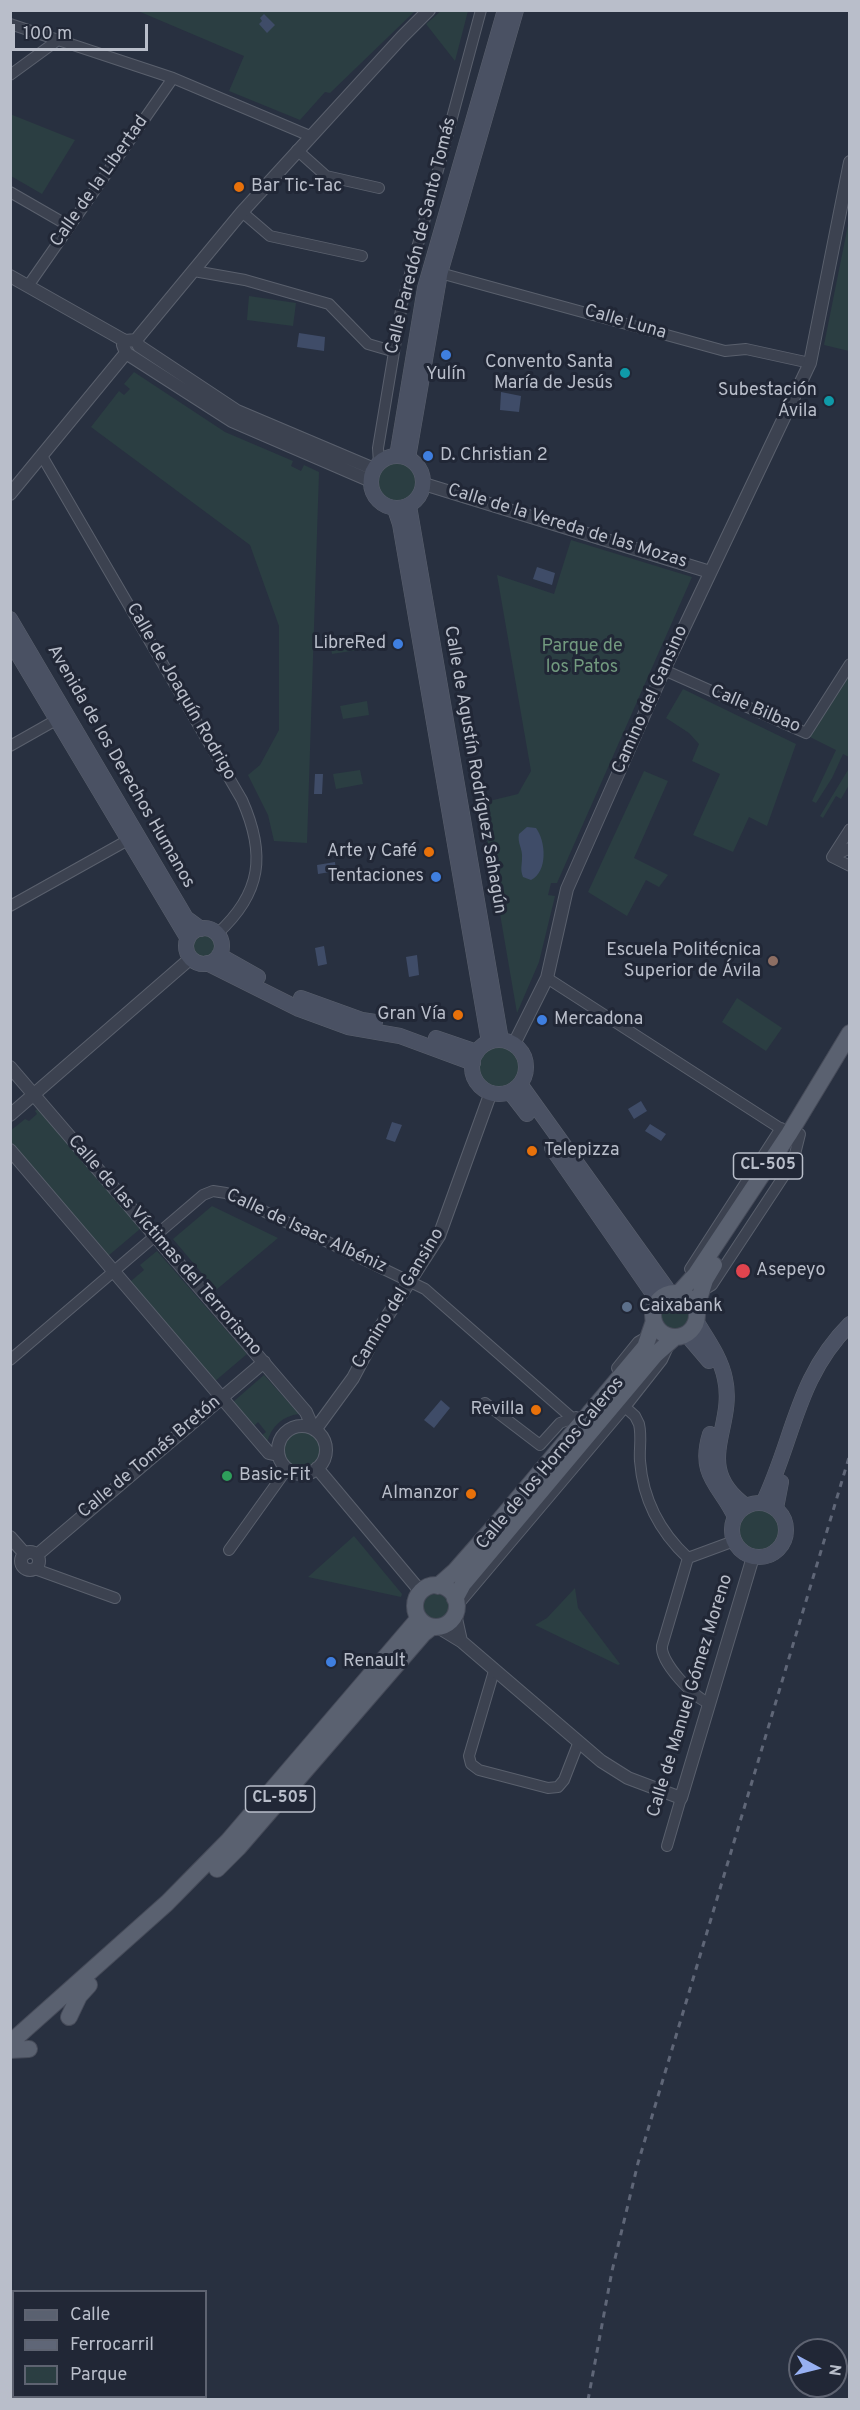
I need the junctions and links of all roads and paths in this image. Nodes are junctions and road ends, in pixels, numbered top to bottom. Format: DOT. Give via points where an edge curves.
graph roads {
  1 [pos="429,10"];
  2 [pos="481,10"];
  3 [pos="505,10"];
  4 [pos="516,10"];
  5 [pos="10,24"];
  6 [pos="58,40"];
  7 [pos="10,75"];
  8 [pos="173,78"];
  9 [pos="310,136"];
  10 [pos="297,150"];
  11 [pos="849,162"];
  12 [pos="379,188"];
  13 [pos="10,192"];
  14 [pos="846,197"];
  15 [pos="242,212"];
  16 [pos="69,226"];
  17 [pos="362,256"];
  18 [pos="194,271"];
  19 [pos="440,273"];
  20 [pos="10,276"];
  21 [pos="28,286"];
  22 [pos="131,347"];
  23 [pos="392,351"];
  24 [pos="810,363"];
  25 [pos="42,456"];
  26 [pos="403,457"];
  27 [pos="375,471"];
  28 [pos="424,484"];
  29 [pos="10,494"];
  30 [pos="402,507"];
  31 [pos="710,572"];
  32 [pos="10,619"];
  33 [pos="10,641"];
  34 [pos="849,664"];
  35 [pos="664,670"];
  36 [pos="56,720"];
  37 [pos="10,746"];
  38 [pos="849,829"];
  39 [pos="128,840"];
  40 [pos="849,848"];
  41 [pos="832,857"];
  42 [pos="849,866"];
  43 [pos="10,906"];
  44 [pos="201,928"];
  45 [pos="217,934"];
  46 [pos="188,939"];
  47 [pos="191,958"];
  48 [pos="213,959"];
  49 [pos="546,978"];
  50 [pos="849,1033"];
  51 [pos="491,1048"];
  52 [pos="849,1054"];
  53 [pos="10,1066"];
  54 [pos="515,1088"];
  55 [pos="490,1092"];
  56 [pos="35,1095"];
  57 [pos="10,1115"];
  58 [pos="790,1132"];
  59 [pos="10,1150"];
  60 [pos="156,1236"];
  61 [pos="114,1272"];
  62 [pos="410,1280"];
  63 [pos="682,1310"];
  64 [pos="849,1324"];
  65 [pos="652,1328"];
  66 [pos="849,1334"];
  67 [pos="10,1360"];
  68 [pos="264,1362"];
  69 [pos="221,1398"];
  70 [pos="485,1403"];
  71 [pos="625,1407"];
  72 [pos="577,1422"];
  73 [pos="314,1429"];
  74 [pos="278,1455"];
  75 [pos="318,1468"];
  76 [pos="287,1469"];
  77 [pos="770,1506"];
  78 [pos="741,1512"];
  79 [pos="11,1538"];
  80 [pos="734,1541"];
  81 [pos="229,1550"];
  82 [pos="10,1553"];
  83 [pos="31,1555"];
  84 [pos="753,1557"];
  85 [pos="688,1558"];
  86 [pos="10,1564"];
  87 [pos="31,1569"];
  88 [pos="438,1586"];
  89 [pos="422,1592"];
  90 [pos="115,1599"];
  91 [pos="456,1606"];
  92 [pos="430,1624"];
  93 [pos="461,1641"];
  94 [pos="494,1671"];
  95 [pos="709,1703"];
  96 [pos="578,1744"];
  97 [pos="681,1798"];
  98 [pos="667,1846"];
  99 [pos="115,1959"];
  100 [pos="80,1984"];
  101 [pos="69,2017"];
  102 [pos="10,2043"];
  103 [pos="29,2049"];
  104 [pos="10,2050"];
  1 -- 9 [label="street"];
  2 -- 23 [label="street, Calle Paredón de Santo Tomás"];
  3 -- 26 [label="main road" via="426,288"];
  4 -- 19 [label="main road"];
  5 -- 6 [label="street"];
  6 -- 7 [label="street"];
  6 -- 8 [label="street"];
  8 -- 9 [label="street"];
  8 -- 16 [label="street, Calle de la Libertad"];
  9 -- 10 [label="street"];
  10 -- 12 [label="street" via="326,176"];
  10 -- 15 [label="street"];
  11 -- 14 [label="street, Camino del Gansino"];
  13 -- 16 [label="street"];
  14 -- 24 [label="street, Camino del Gansino"];
  15 -- 17 [label="street" via="270,236"];
  15 -- 18 [label="street"];
  16 -- 21 [label="street, Calle de la Libertad"];
  18 -- 22 [label="street"];
  18 -- 23 [label="street" via="245,280 329,304 368,344"];
  19 -- 24 [label="street, Calle Luna" via="725,351 746,349"];
  19 -- 26 [label="main road"];
  20 -- 21 [label="street"];
  21 -- 22 [label="street"];
  22 -- 25 [label="street"];
  22 -- 27 [label="street" via="237,411"];
  23 -- 27 [label="street, Calle Paredón de Santo Tomás"];
  24 -- 31 [label="street, Camino del Gansino"];
  25 -- 29 [label="street"];
  25 -- 45 [label="street, Calle de Joaquín Rodrigo" via="253,826 258,856 254,881 244,904"];
  26 -- 27 [label="main road"];
  26 -- 28 [label="main road" via="417,464"];
  27 -- 30 [label="main road" via="374,494 382,504"];
  28 -- 30 [label="main road" via="422,493"];
  28 -- 31 [label="street, Calle de la Vereda de las Mozas"];
  30 -- 51 [label="main road, Calle de Agustín Rodríguez Sahagún" via="400,524"];
  31 -- 35 [label="street, Camino del Gansino"];
  32 -- 44 [label="main road, Avenida de los Derechos Humanos" via="186,918"];
  33 -- 36 [label="main road, Avenida de los Derechos Humanos"];
  34 -- 35 [label="street, Calle Bilbao" via="806,733"];
  35 -- 49 [label="street, Camino del Gansino" via="567,889"];
  36 -- 37 [label="street"];
  36 -- 39 [label="main road, Avenida de los Derechos Humanos"];
  38 -- 41 [label="street"];
  39 -- 43 [label="street"];
  39 -- 46 [label="main road, Avenida de los Derechos Humanos"];
  40 -- 41 [label="street"];
  41 -- 42 [label="street"];
  44 -- 45 [label="main road"];
  44 -- 46 [label="main road"];
  45 -- 48 [label="main road" via="221,944"];
  46 -- 47 [label="main road" via="186,949"];
  47 -- 48 [label="main road" via="201,964"];
  47 -- 56 [label="street"];
  48 -- 51 [label="main road" via="362,1020 404,1026"];
  49 -- 51 [label="street, Camino del Gansino"];
  49 -- 58 [label="street"];
  50 -- 58 [label="main road, Calle de los Hornos Caleros / CL-505"];
  51 -- 54 [label="main road" via="526,1063"];
  51 -- 55 [label="main road" via="477,1081"];
  52 -- 58 [label="main road, Calle de los Hornos Caleros / CL-505"];
  53 -- 56 [label="street, Calle de las Víctimas del Terrorismo"];
  54 -- 55 [label="main road"];
  54 -- 63 [label="main road"];
  55 -- 62 [label="street, Camino del Gansino" via="446,1220"];
  56 -- 57 [label="street"];
  56 -- 60 [label="street, Calle de las Víctimas del Terrorismo"];
  58 -- 63 [label="main road, Calle de los Hornos Caleros / CL-505" via="705,1280"];
  59 -- 61 [label="street"];
  60 -- 61 [label="street, Calle de Isaac Albéniz"];
  60 -- 62 [label="street, Calle de Isaac Albéniz" via="203,1195 213,1191 226,1193"];
  60 -- 68 [label="street, Calle de las Víctimas del Terrorismo"];
  61 -- 67 [label="street, Calle de Isaac Albéniz"];
  61 -- 69 [label="street"];
  62 -- 72 [label="street, Calle de Isaac Albéniz" via="425,1288"];
  62 -- 73 [label="street, Camino del Gansino" via="352,1378"];
  63 -- 65 [label="main road" via="662,1332"];
  63 -- 65 [label="main road, CL-505" via="654,1310"];
  63 -- 71 [label="street, Calle de los Hornos Caleros" via="662,1360"];
  63 -- 78 [label="main road" via="716,1380 717,1399 707,1441 711,1479"];
  63 -- 91 [label="main road, Calle de los Hornos Caleros / CL-505" via="655,1355 463,1584"];
  64 -- 77 [label="main road" via="834,1340 806,1386"];
  65 -- 72 [label="main road, Calle de los Hornos Caleros / CL-505" via="645,1347"];
  66 -- 77 [label="main road" via="811,1389"];
  68 -- 69 [label="street, Calle de Tomás Bretón"];
  68 -- 73 [label="street, Calle de las Víctimas del Terrorismo" via="306,1412"];
  69 -- 74 [label="street" via="268,1453"];
  69 -- 83 [label="street, Calle de Tomás Bretón"];
  70 -- 72 [label="street, Calle de los Hornos Caleros" via="540,1445 560,1423"];
  71 -- 85 [label="street" via="639,1424 644,1486 653,1513 665,1534"];
  71 -- 91 [label="street, Calle de los Hornos Caleros"];
  72 -- 88 [label="main road, Calle de los Hornos Caleros / CL-505" via="455,1571"];
  73 -- 74 [label="street" via="300,1426 287,1431 279,1441"];
  73 -- 75 [label="street" via="325,1445"];
  74 -- 76 [label="street"];
  75 -- 76 [label="street" via="302,1474"];
  75 -- 89 [label="street"];
  76 -- 81 [label="street"];
  77 -- 78 [label="main road"];
  77 -- 84 [label="main road" via="786,1522 782,1546 769,1556"];
  78 -- 80 [label="main road" via="732,1529"];
  79 -- 82 [label="street"];
  79 -- 83 [label="street"];
  80 -- 84 [label="main road"];
  80 -- 85 [label="street"];
  83 -- 87 [label="street" via="22,1562"];
  84 -- 95 [label="street, Calle de Manuel Gómez Moreno"];
  85 -- 95 [label="street" via="661,1651 692,1694"];
  86 -- 87 [label="street"];
  87 -- 90 [label="street"];
  88 -- 89 [label="main road, CL-505"];
  88 -- 91 [label="main road" via="449,1590"];
  89 -- 92 [label="main road" via="415,1606"];
  91 -- 92 [label="main road, CL-505" via="449,1623"];
  91 -- 93 [label="street"];
  92 -- 93 [label="street"];
  92 -- 99 [label="main road, CL-505" via="238,1848"];
  92 -- 100 [label="main road, CL-505" via="229,1840"];
  93 -- 94 [label="street"];
  94 -- 96 [label="street"];
  94 -- 96 [label="street" via="469,1756 471,1764 480,1770 548,1788 558,1787"];
  95 -- 97 [label="street, Calle de Manuel Gómez Moreno"];
  96 -- 97 [label="street" via="628,1778"];
  97 -- 98 [label="street, Calle de Manuel Gómez Moreno"];
  99 -- 100 [label="main road, CL-505"];
  99 -- 101 [label="main road" via="79,1996"];
  100 -- 102 [label="main road, CL-505"];
  103 -- 104 [label="main road"];
}
